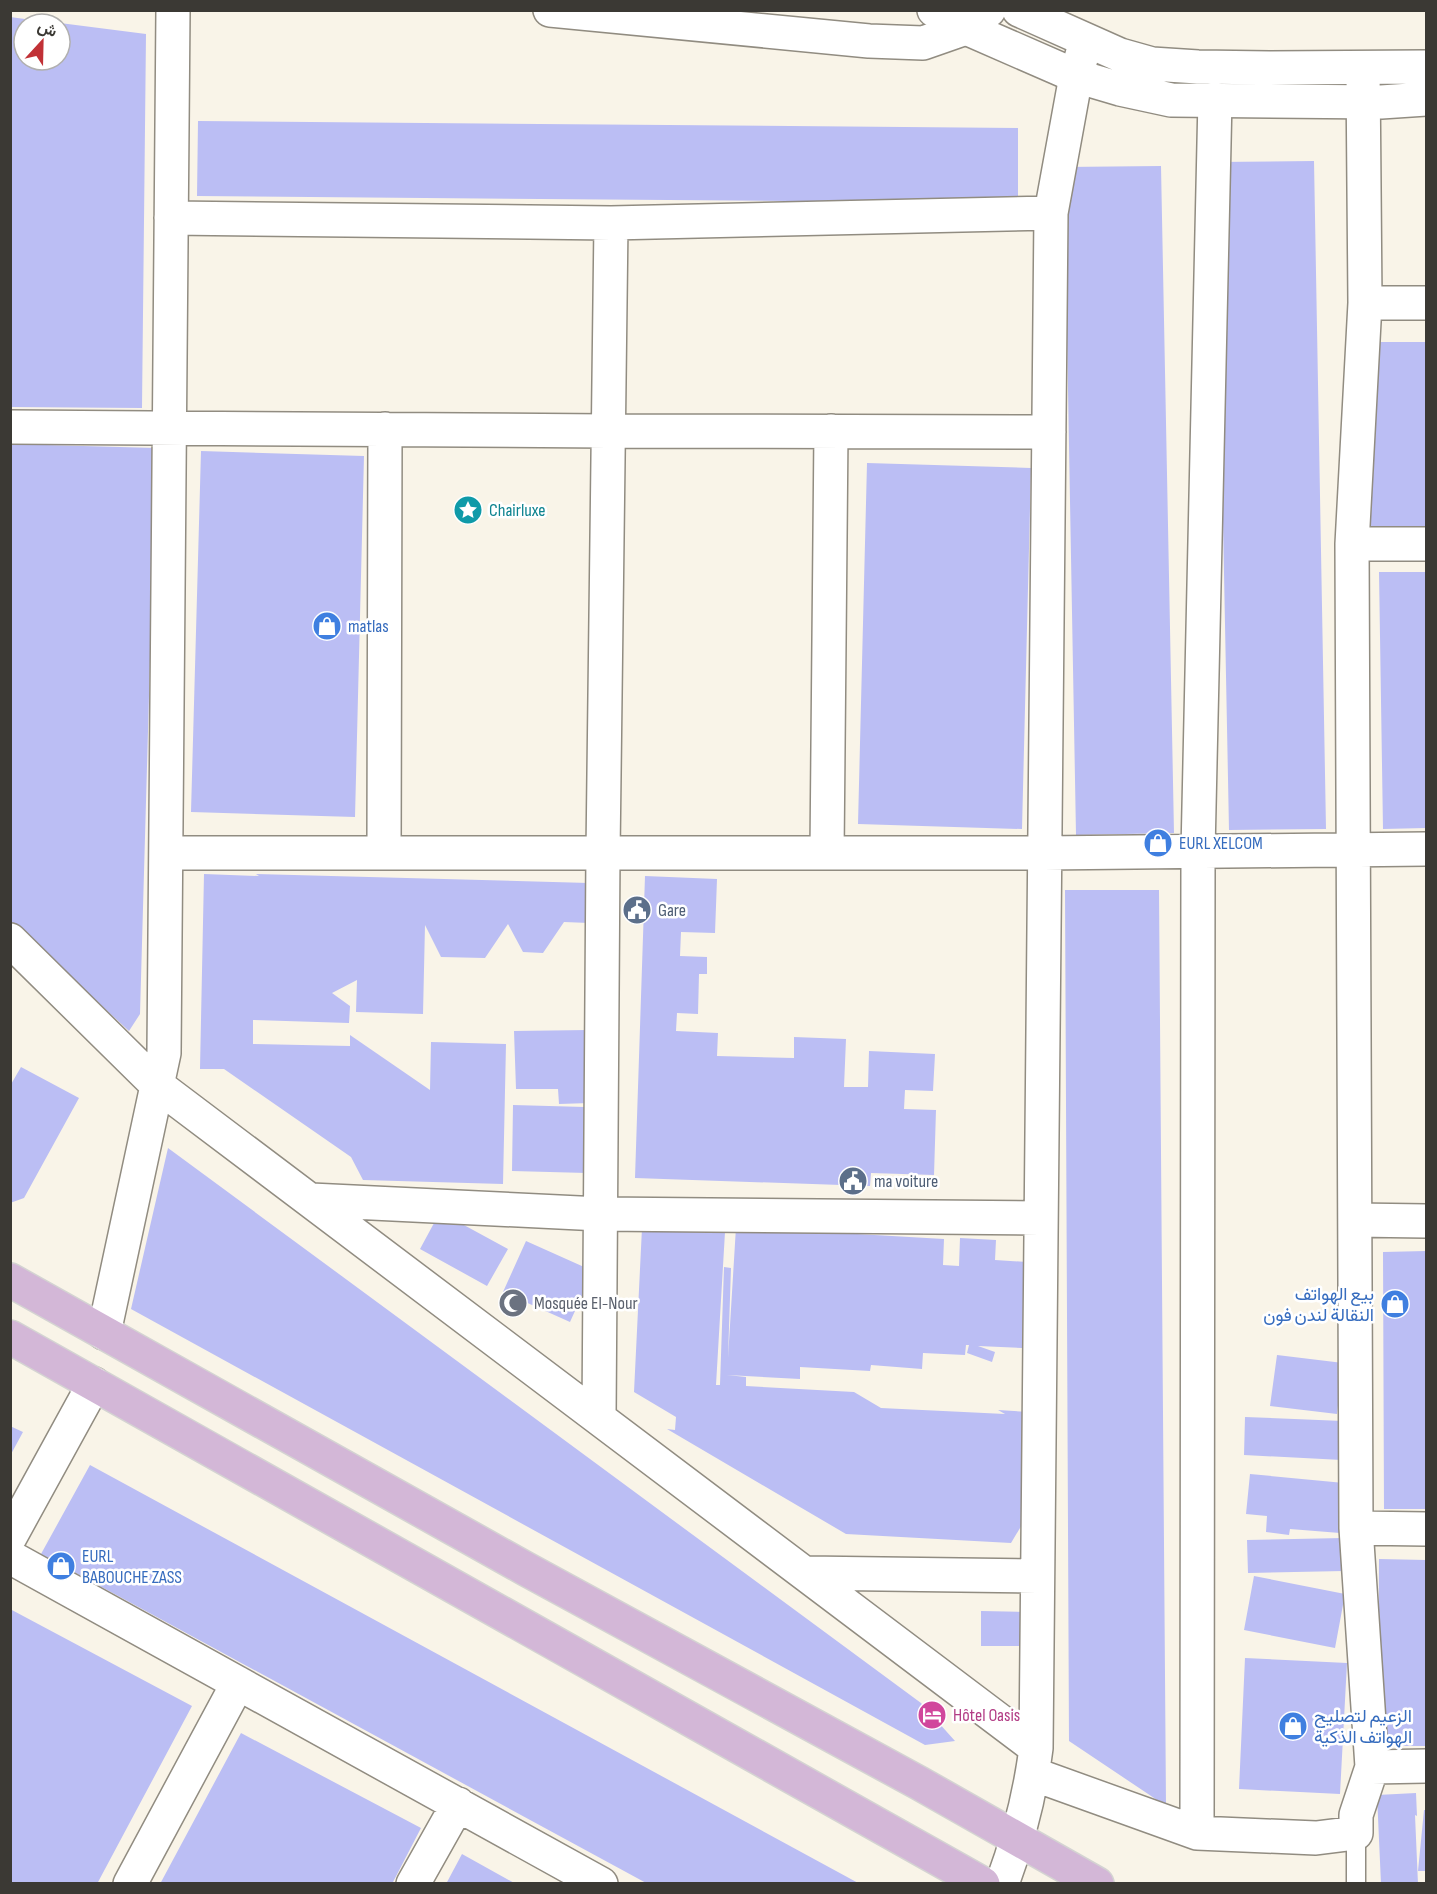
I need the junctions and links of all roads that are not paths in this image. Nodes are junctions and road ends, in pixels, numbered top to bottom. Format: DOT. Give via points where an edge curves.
graph roads {
  1 [pos="173,10"];
  2 [pos="550,10"];
  3 [pos="934,10"];
  4 [pos="1019,10"];
  5 [pos="978,19"];
  6 [pos="1086,41"];
  7 [pos="1363,67"];
  8 [pos="1426,67"];
  9 [pos="1076,76"];
  10 [pos="1215,99"];
  11 [pos="1426,99"];
  12 [pos="1364,102"];
  13 [pos="1051,213"];
  14 [pos="171,218"];
  15 [pos="611,223"];
  16 [pos="1365,303"];
  17 [pos="1426,303"];
  18 [pos="10,427"];
  19 [pos="169,427"];
  20 [pos="385,429"];
  21 [pos="608,431"];
  22 [pos="831,431"];
  23 [pos="1049,432"];
  24 [pos="1352,544"];
  25 [pos="1426,544"];
  26 [pos="1354,849"];
  27 [pos="1426,849"];
  28 [pos="1198,851"];
  29 [pos="166,853"];
  30 [pos="384,853"];
  31 [pos="603,853"];
  32 [pos="827,853"];
  33 [pos="1044,853"];
  34 [pos="10,940"];
  35 [pos="157,1085"];
  36 [pos="311,1200"];
  37 [pos="600,1214"];
  38 [pos="1040,1218"];
  39 [pos="1355,1220"];
  40 [pos="1426,1221"];
  41 [pos="10,1280"];
  42 [pos="104,1333"];
  43 [pos="10,1337"];
  44 [pos="94,1384"];
  45 [pos="599,1418"];
  46 [pos="1356,1528"];
  47 [pos="1426,1529"];
  48 [pos="10,1537"];
  49 [pos="10,1557"];
  50 [pos="805,1573"];
  51 [pos="1037,1576"];
  52 [pos="238,1683"];
  53 [pos="1034,1761"];
  54 [pos="1426,1766"];
  55 [pos="1372,1767"];
  56 [pos="458,1804"];
  57 [pos="1197,1833"];
  58 [pos="1356,1833"];
  59 [pos="1018,1839"];
  60 [pos="130,1884"];
  61 [pos="413,1884"];
  62 [pos="601,1884"];
  63 [pos="983,1884"];
  64 [pos="1002,1884"];
  65 [pos="1097,1884"];
  66 [pos="1356,1884"];
  1 -- 14 [label="street"];
  2 -- 5 [label="street" via="869,42 923,43"];
  3 -- 5 [label="street"];
  4 -- 6 [label="street"];
  5 -- 9 [label="street"];
  6 -- 7 [label="street" via="1152,64 1197,68"];
  6 -- 9 [label="street"];
  7 -- 8 [label="street"];
  7 -- 12 [label="street"];
  9 -- 10 [label="street" via="1172,99"];
  9 -- 13 [label="street"];
  10 -- 12 [label="street"];
  10 -- 28 [label="street"];
  11 -- 12 [label="street"];
  12 -- 16 [label="street"];
  13 -- 15 [label="street"];
  13 -- 23 [label="street"];
  14 -- 15 [label="street"];
  14 -- 19 [label="street"];
  15 -- 21 [label="street"];
  16 -- 17 [label="street"];
  16 -- 24 [label="street"];
  18 -- 19 [label="street"];
  19 -- 20 [label="street"];
  19 -- 29 [label="street"];
  20 -- 21 [label="street"];
  20 -- 30 [label="street"];
  21 -- 22 [label="street"];
  21 -- 31 [label="street"];
  22 -- 23 [label="street"];
  22 -- 32 [label="street"];
  23 -- 33 [label="street"];
  24 -- 25 [label="street"];
  24 -- 26 [label="street"];
  26 -- 27 [label="street"];
  26 -- 28 [label="street"];
  26 -- 39 [label="street"];
  28 -- 33 [label="street"];
  28 -- 57 [label="street"];
  29 -- 30 [label="street"];
  29 -- 35 [label="street" via="164,1053"];
  30 -- 31 [label="street"];
  31 -- 32 [label="street"];
  31 -- 37 [label="street"];
  32 -- 33 [label="street"];
  33 -- 38 [label="street"];
  34 -- 35 [label="street"];
  35 -- 36 [label="street"];
  35 -- 42 [label="street"];
  36 -- 37 [label="street"];
  36 -- 45 [label="street"];
  37 -- 38 [label="street"];
  37 -- 45 [label="street"];
  38 -- 51 [label="street"];
  39 -- 40 [label="street"];
  39 -- 46 [label="street"];
  41 -- 42 [label="main road"];
  42 -- 59 [label="main road"];
  43 -- 44 [label="main road"];
  44 -- 48 [label="street"];
  44 -- 63 [label="main road"];
  45 -- 50 [label="street"];
  46 -- 47 [label="street"];
  46 -- 55 [label="street"];
  49 -- 52 [label="street"];
  50 -- 51 [label="street"];
  50 -- 53 [label="street"];
  51 -- 53 [label="street"];
  52 -- 56 [label="street"];
  52 -- 60 [label="street"];
  53 -- 57 [label="street"];
  53 -- 59 [label="street"];
  54 -- 55 [label="street"];
  55 -- 58 [label="street" via="1356,1815"];
  56 -- 61 [label="street"];
  56 -- 62 [label="street"];
  57 -- 58 [label="street" via="1316,1838"];
  58 -- 66 [label="lane"];
  59 -- 64 [label="street"];
  59 -- 65 [label="main road"];
}
